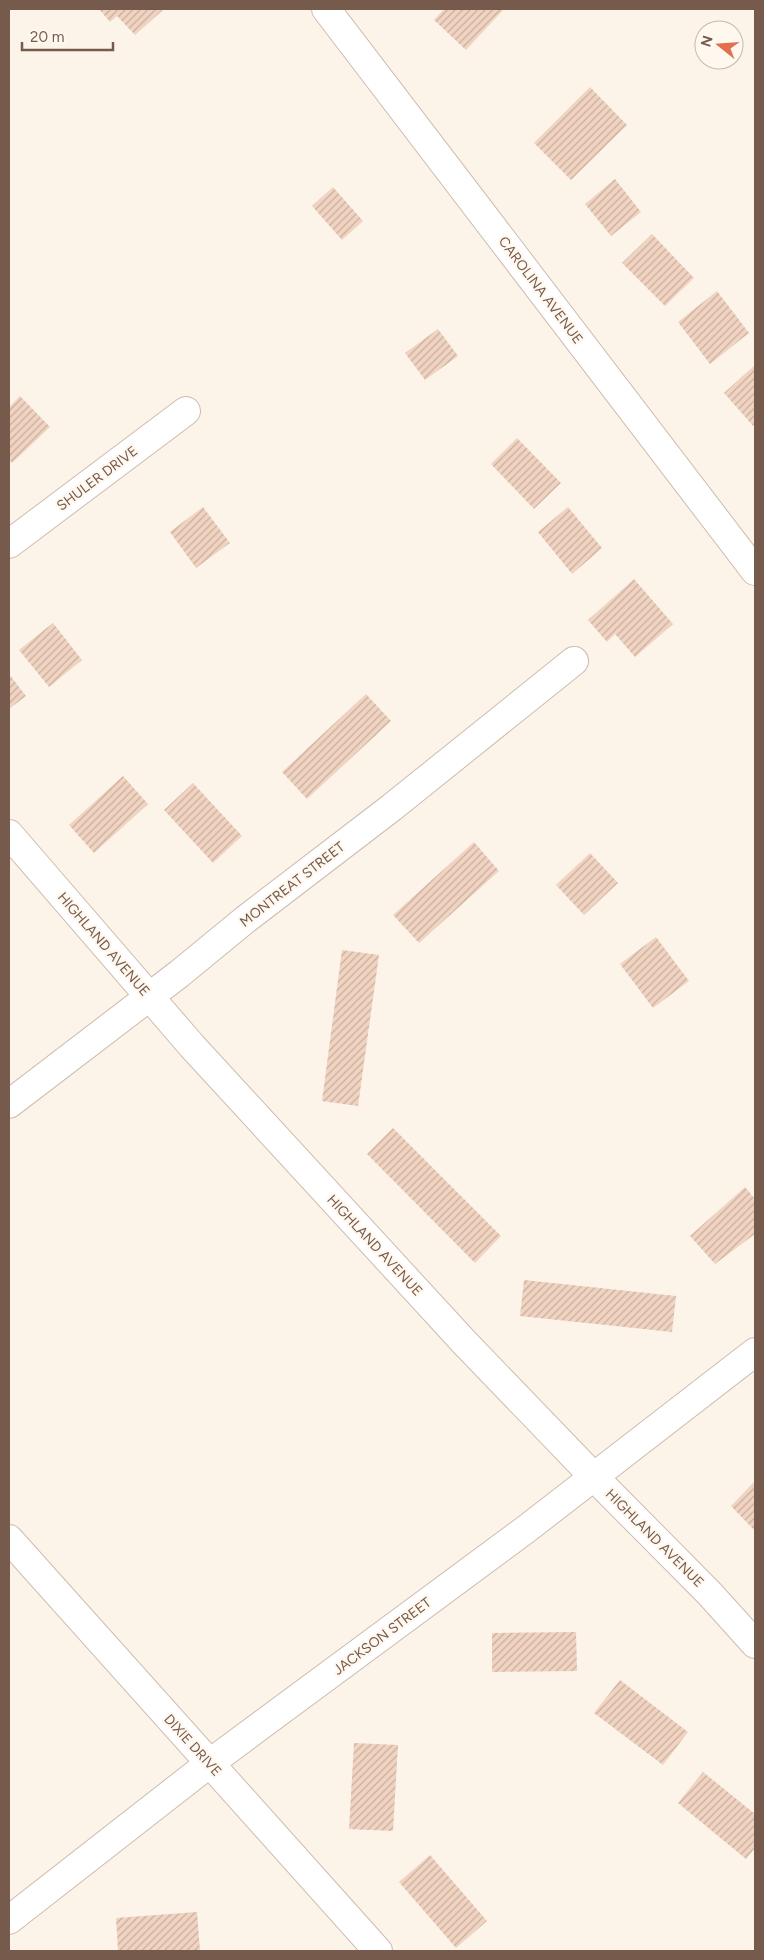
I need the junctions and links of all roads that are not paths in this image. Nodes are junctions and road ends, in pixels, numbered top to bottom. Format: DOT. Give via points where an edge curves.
graph roads {
  1 [pos="326,9"];
  2 [pos="186,411"];
  3 [pos="10,540"];
  4 [pos="755,570"];
  5 [pos="574,661"];
  6 [pos="9,834"];
  7 [pos="149,996"];
  8 [pos="9,1104"];
  9 [pos="755,1352"];
  10 [pos="593,1476"];
  11 [pos="9,1539"];
  12 [pos="755,1644"];
  13 [pos="210,1763"];
  14 [pos="9,1920"];
  15 [pos="378,1951"];
  1 -- 4 [label="street, CAROLINA AVENUE"];
  2 -- 3 [label="street, SHULER DRIVE"];
  5 -- 7 [label="street, MONTREAT STREET"];
  6 -- 7 [label="street, HIGHLAND AVENUE"];
  7 -- 8 [label="street, MONTREAT STREET"];
  7 -- 10 [label="street, HIGHLAND AVENUE" via="464,1342"];
  9 -- 10 [label="street, JACKSON STREET"];
  10 -- 12 [label="street, HIGHLAND AVENUE"];
  10 -- 13 [label="street, JACKSON STREET"];
  11 -- 13 [label="street, DIXIE DRIVE"];
  13 -- 14 [label="street, JACKSON STREET"];
  13 -- 15 [label="street, DIXIE DRIVE"];
}
